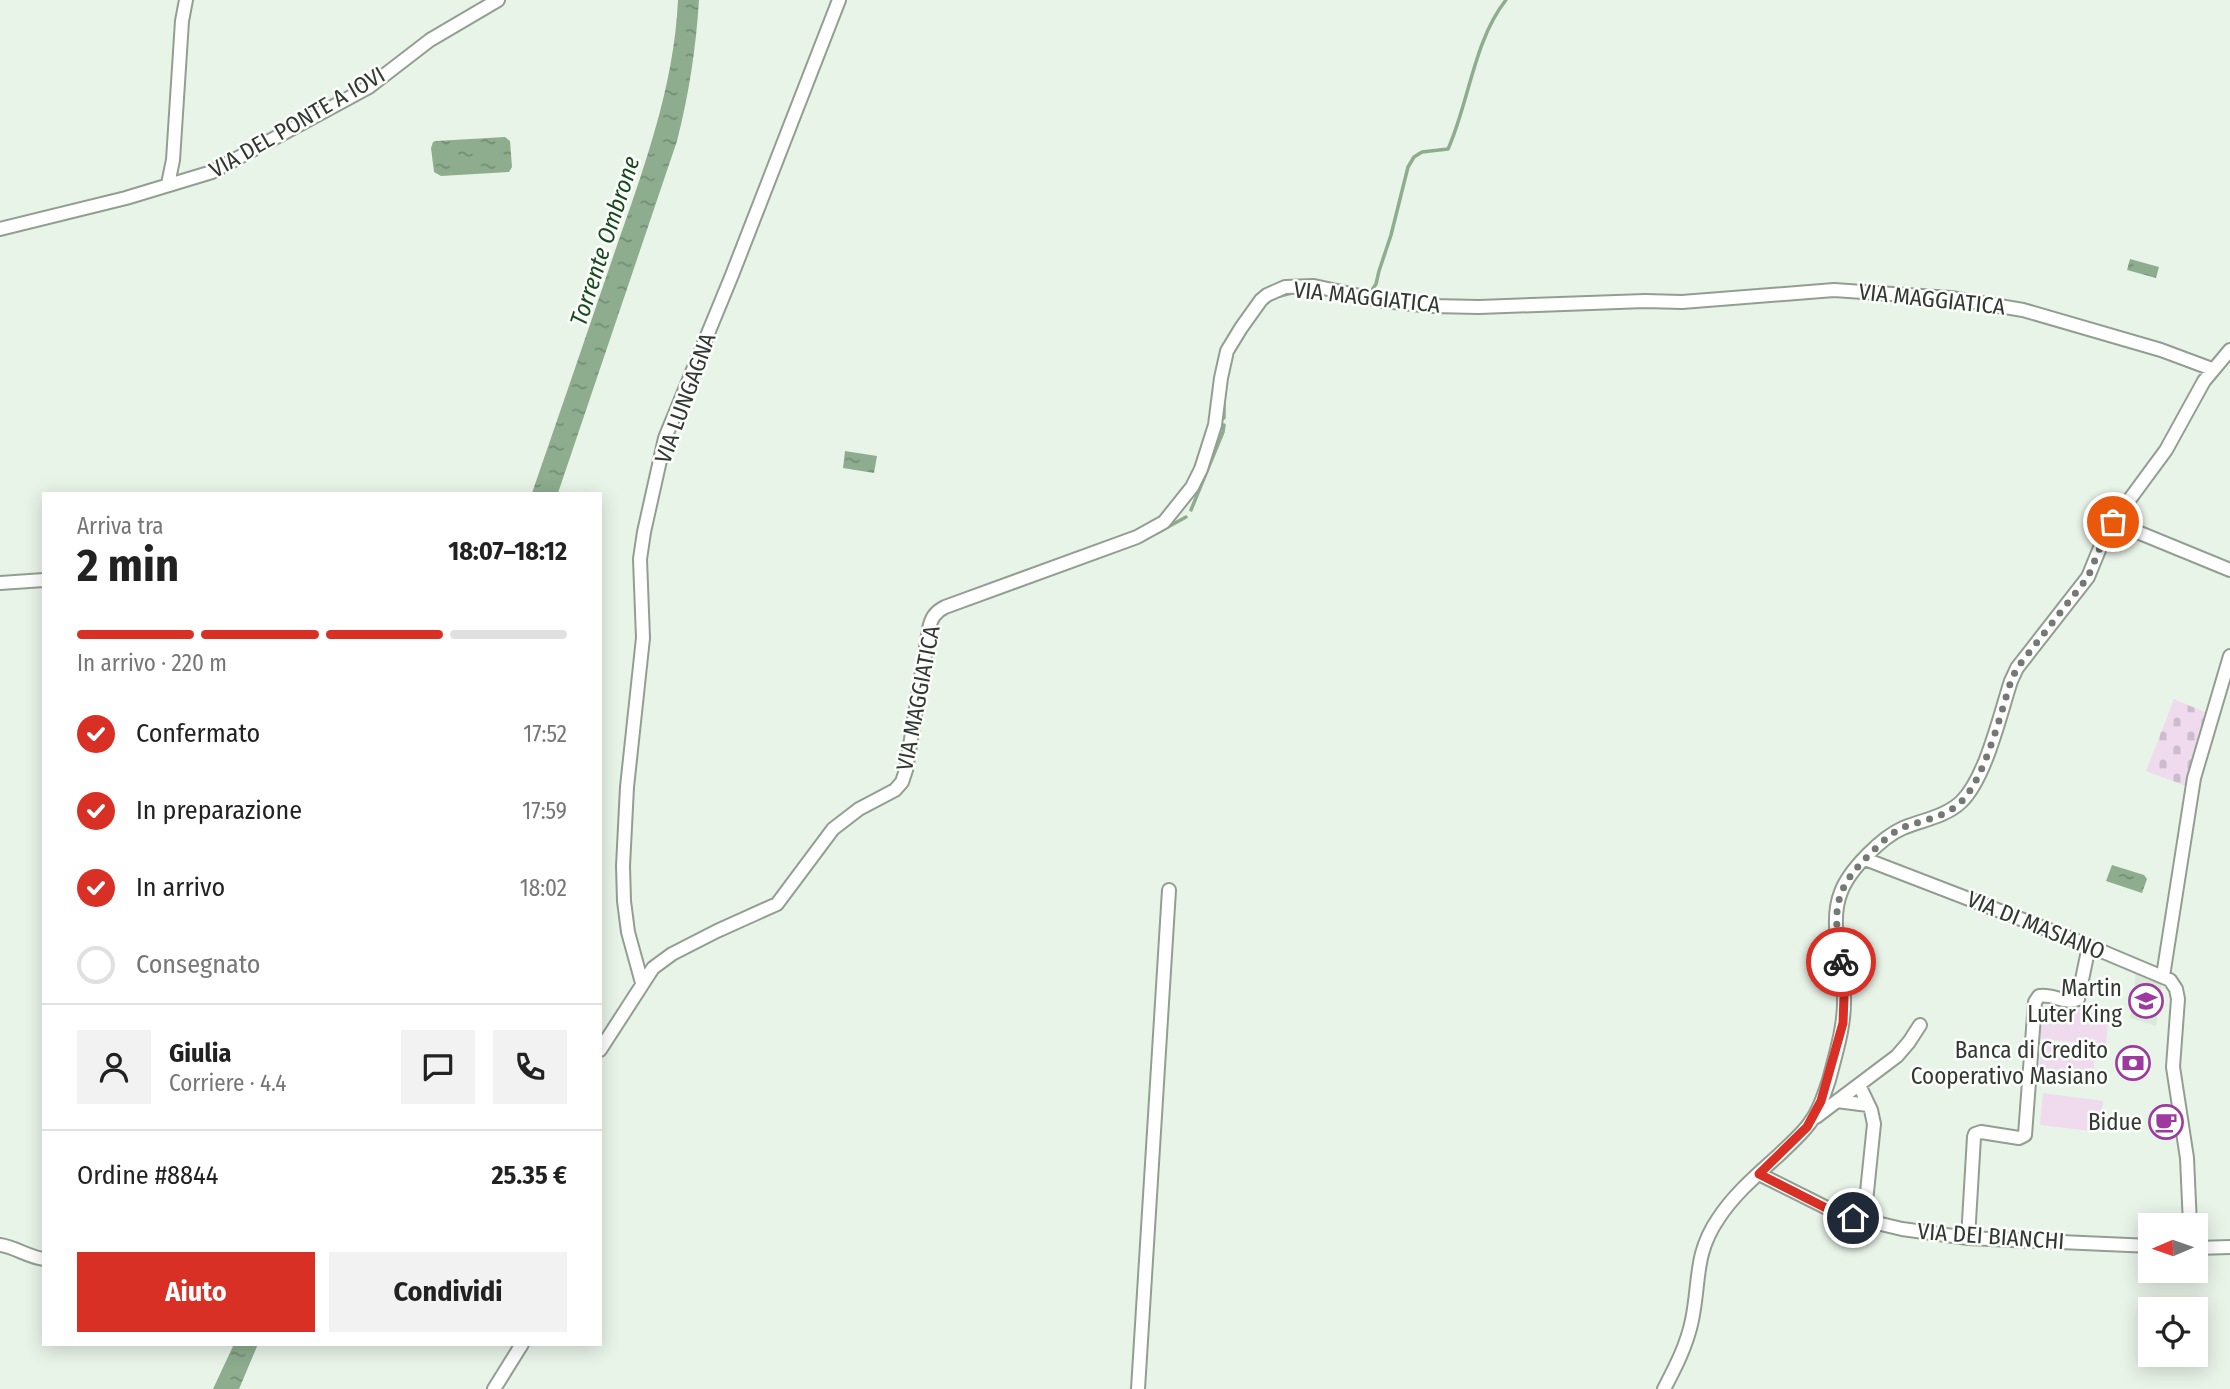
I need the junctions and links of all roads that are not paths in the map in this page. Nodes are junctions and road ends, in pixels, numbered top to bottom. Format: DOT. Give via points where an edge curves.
graph roads {
  1 [pos="186,0"];
  2 [pos="498,0"];
  3 [pos="839,0"];
  4 [pos="168,184"];
  5 [pos="0,229"];
  6 [pos="2230,350"];
  7 [pos="2212,369"];
  8 [pos="2113,522"];
  9 [pos="2230,570"];
  10 [pos="42,580"];
  11 [pos="0,583"];
  12 [pos="2230,656"];
  13 [pos="1865,859"];
  14 [pos="1169,890"];
  15 [pos="2089,946"];
  16 [pos="2163,975"];
  17 [pos="642,983"];
  18 [pos="1920,1025"];
  19 [pos="602,1047"];
  20 [pos="1859,1085"];
  21 [pos="1837,1101"];
  22 [pos="1868,1105"];
  23 [pos="1812,1119"];
  24 [pos="1759,1174"];
  25 [pos="2189,1213"];
  26 [pos="1864,1221"];
  27 [pos="1968,1238"];
  28 [pos="0,1245"];
  29 [pos="2138,1245"];
  30 [pos="2230,1247"];
  31 [pos="2208,1248"];
  32 [pos="42,1258"];
  33 [pos="522,1346"];
  34 [pos="494,1389"];
  35 [pos="1138,1389"];
  36 [pos="1664,1389"];
  1 -- 4 [label="street"];
  2 -- 4 [label="street, VIA DEL PONTE A IOVI" via="436,36 369,87 212,172"];
  3 -- 17 [label="street, VIA LUNGAGNA" via="665,438 644,532 640,559 643,638 623,866 628,932"];
  4 -- 5 [label="street, VIA DEL PONTE A IOVI"];
  6 -- 7 [label="street"];
  7 -- 8 [label="street" via="2166,450"];
  7 -- 17 [label="street, VIA MAGGIATICA" via="2023,310 1951,298 1834,290 1699,302 1479,307 1405,304 1314,286 1276,290 1256,307 1227,351 1215,425 1201,469 1164,522 1137,537 935,614 906,770 899,786 832,829 777,904 672,954"];
  8 -- 9 [label="street"];
  8 -- 13 [label="street" via="2088,577 2017,668 1981,771 1967,795 1946,813 1897,831"];
  10 -- 11 [label="street"];
  12 -- 16 [label="street" via="2194,778"];
  13 -- 15 [label="street, VIA DI MASIANO"];
  13 -- 23 [label="street" via="1840,893 1836,924 1843,1023"];
  14 -- 35 [label="street"];
  15 -- 16 [label="street, VIA DI MASIANO"];
  15 -- 27 [label="street" via="2078,999 2070,1002 2045,995 2035,1002 2025,1135 1975,1134"];
  16 -- 25 [label="street" via="2173,984 2178,999 2173,1067 2187,1158"];
  17 -- 19 [label="street, VIA MAGGIATICA"];
  18 -- 20 [label="street" via="1902,1052"];
  20 -- 21 [label="street"];
  20 -- 22 [label="street"];
  21 -- 22 [label="street"];
  21 -- 23 [label="street"];
  22 -- 26 [label="street" via="1873,1130"];
  23 -- 24 [label="street"];
  24 -- 26 [label="street, VIA DEI BIANCHI" via="1828,1209"];
  24 -- 36 [label="street" via="1728,1205 1704,1244 1692,1321"];
  26 -- 27 [label="street, VIA DEI BIANCHI"];
  27 -- 29 [label="street, VIA DEI BIANCHI"];
  28 -- 32 [label="street"];
  30 -- 31 [label="street"];
  33 -- 34 [label="street"];
}
